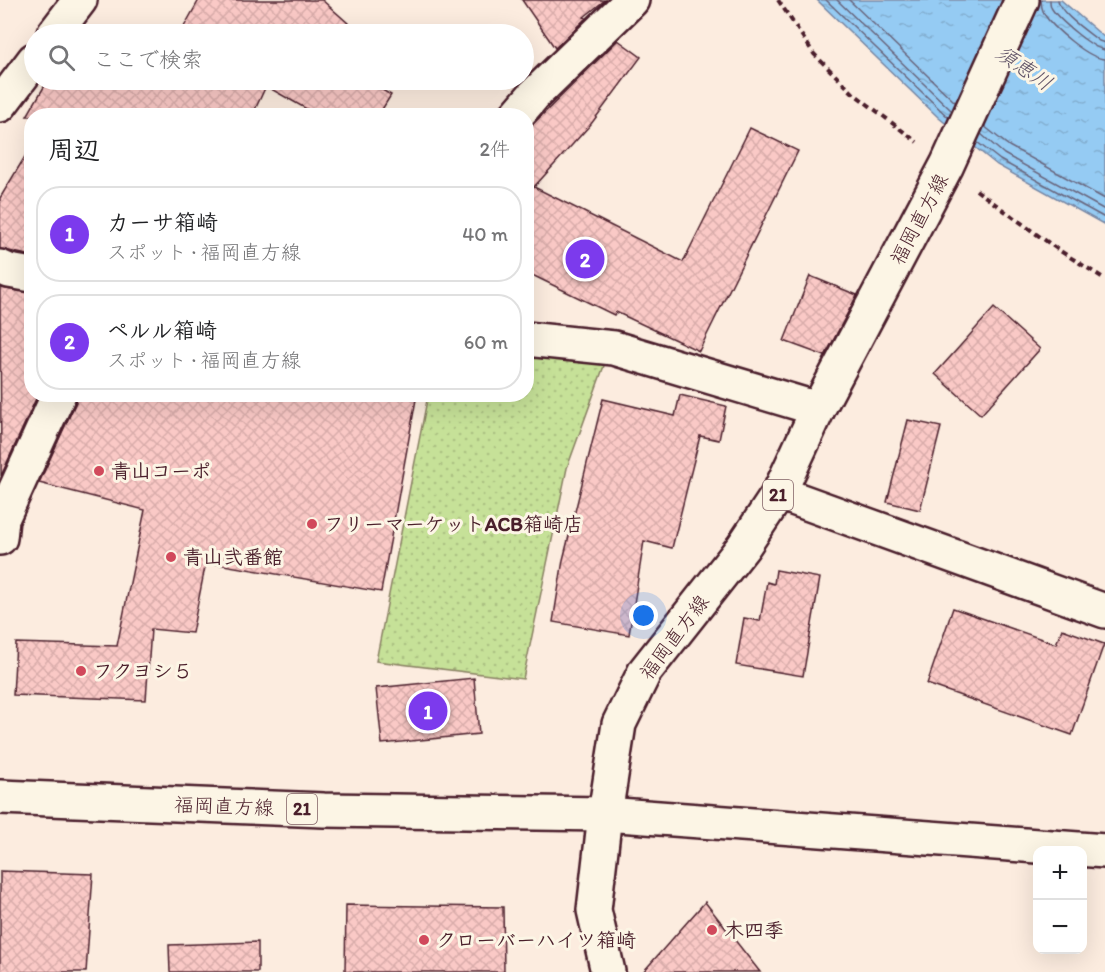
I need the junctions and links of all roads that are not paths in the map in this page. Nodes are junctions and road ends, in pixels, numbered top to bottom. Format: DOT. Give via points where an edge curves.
graph roads {
  1 [pos="80,0"];
  2 [pos="632,0"];
  3 [pos="1022,0"];
  4 [pos="62,24"];
  5 [pos="24,73"];
  6 [pos="0,105"];
  7 [pos="523,108"];
  8 [pos="0,267"];
  9 [pos="24,274"];
  10 [pos="534,340"];
  11 [pos="54,402"];
  12 [pos="818,409"];
  13 [pos="779,493"];
  14 [pos="0,538"];
  15 [pos="1105,611"];
  16 [pos="0,797"];
  17 [pos="605,814"];
  18 [pos="1105,851"];
  19 [pos="608,972"];
  1 -- 4 [label="street"];
  2 -- 7 [label="street"];
  3 -- 12 [label="street, 福岡直方線 / 21" via="947,165"];
  5 -- 6 [label="street"];
  8 -- 9 [label="street"];
  10 -- 12 [label="street" via="614,348"];
  11 -- 14 [label="street" via="2,519"];
  12 -- 13 [label="street, 福岡直方線 / 21"];
  13 -- 15 [label="street"];
  13 -- 17 [label="street, 福岡直方線 / 21" via="743,547 645,671 619,724"];
  16 -- 17 [label="street, 福岡直方線 / 21" via="324,810"];
  17 -- 18 [label="street"];
  17 -- 19 [label="street" via="594,910"];
}
